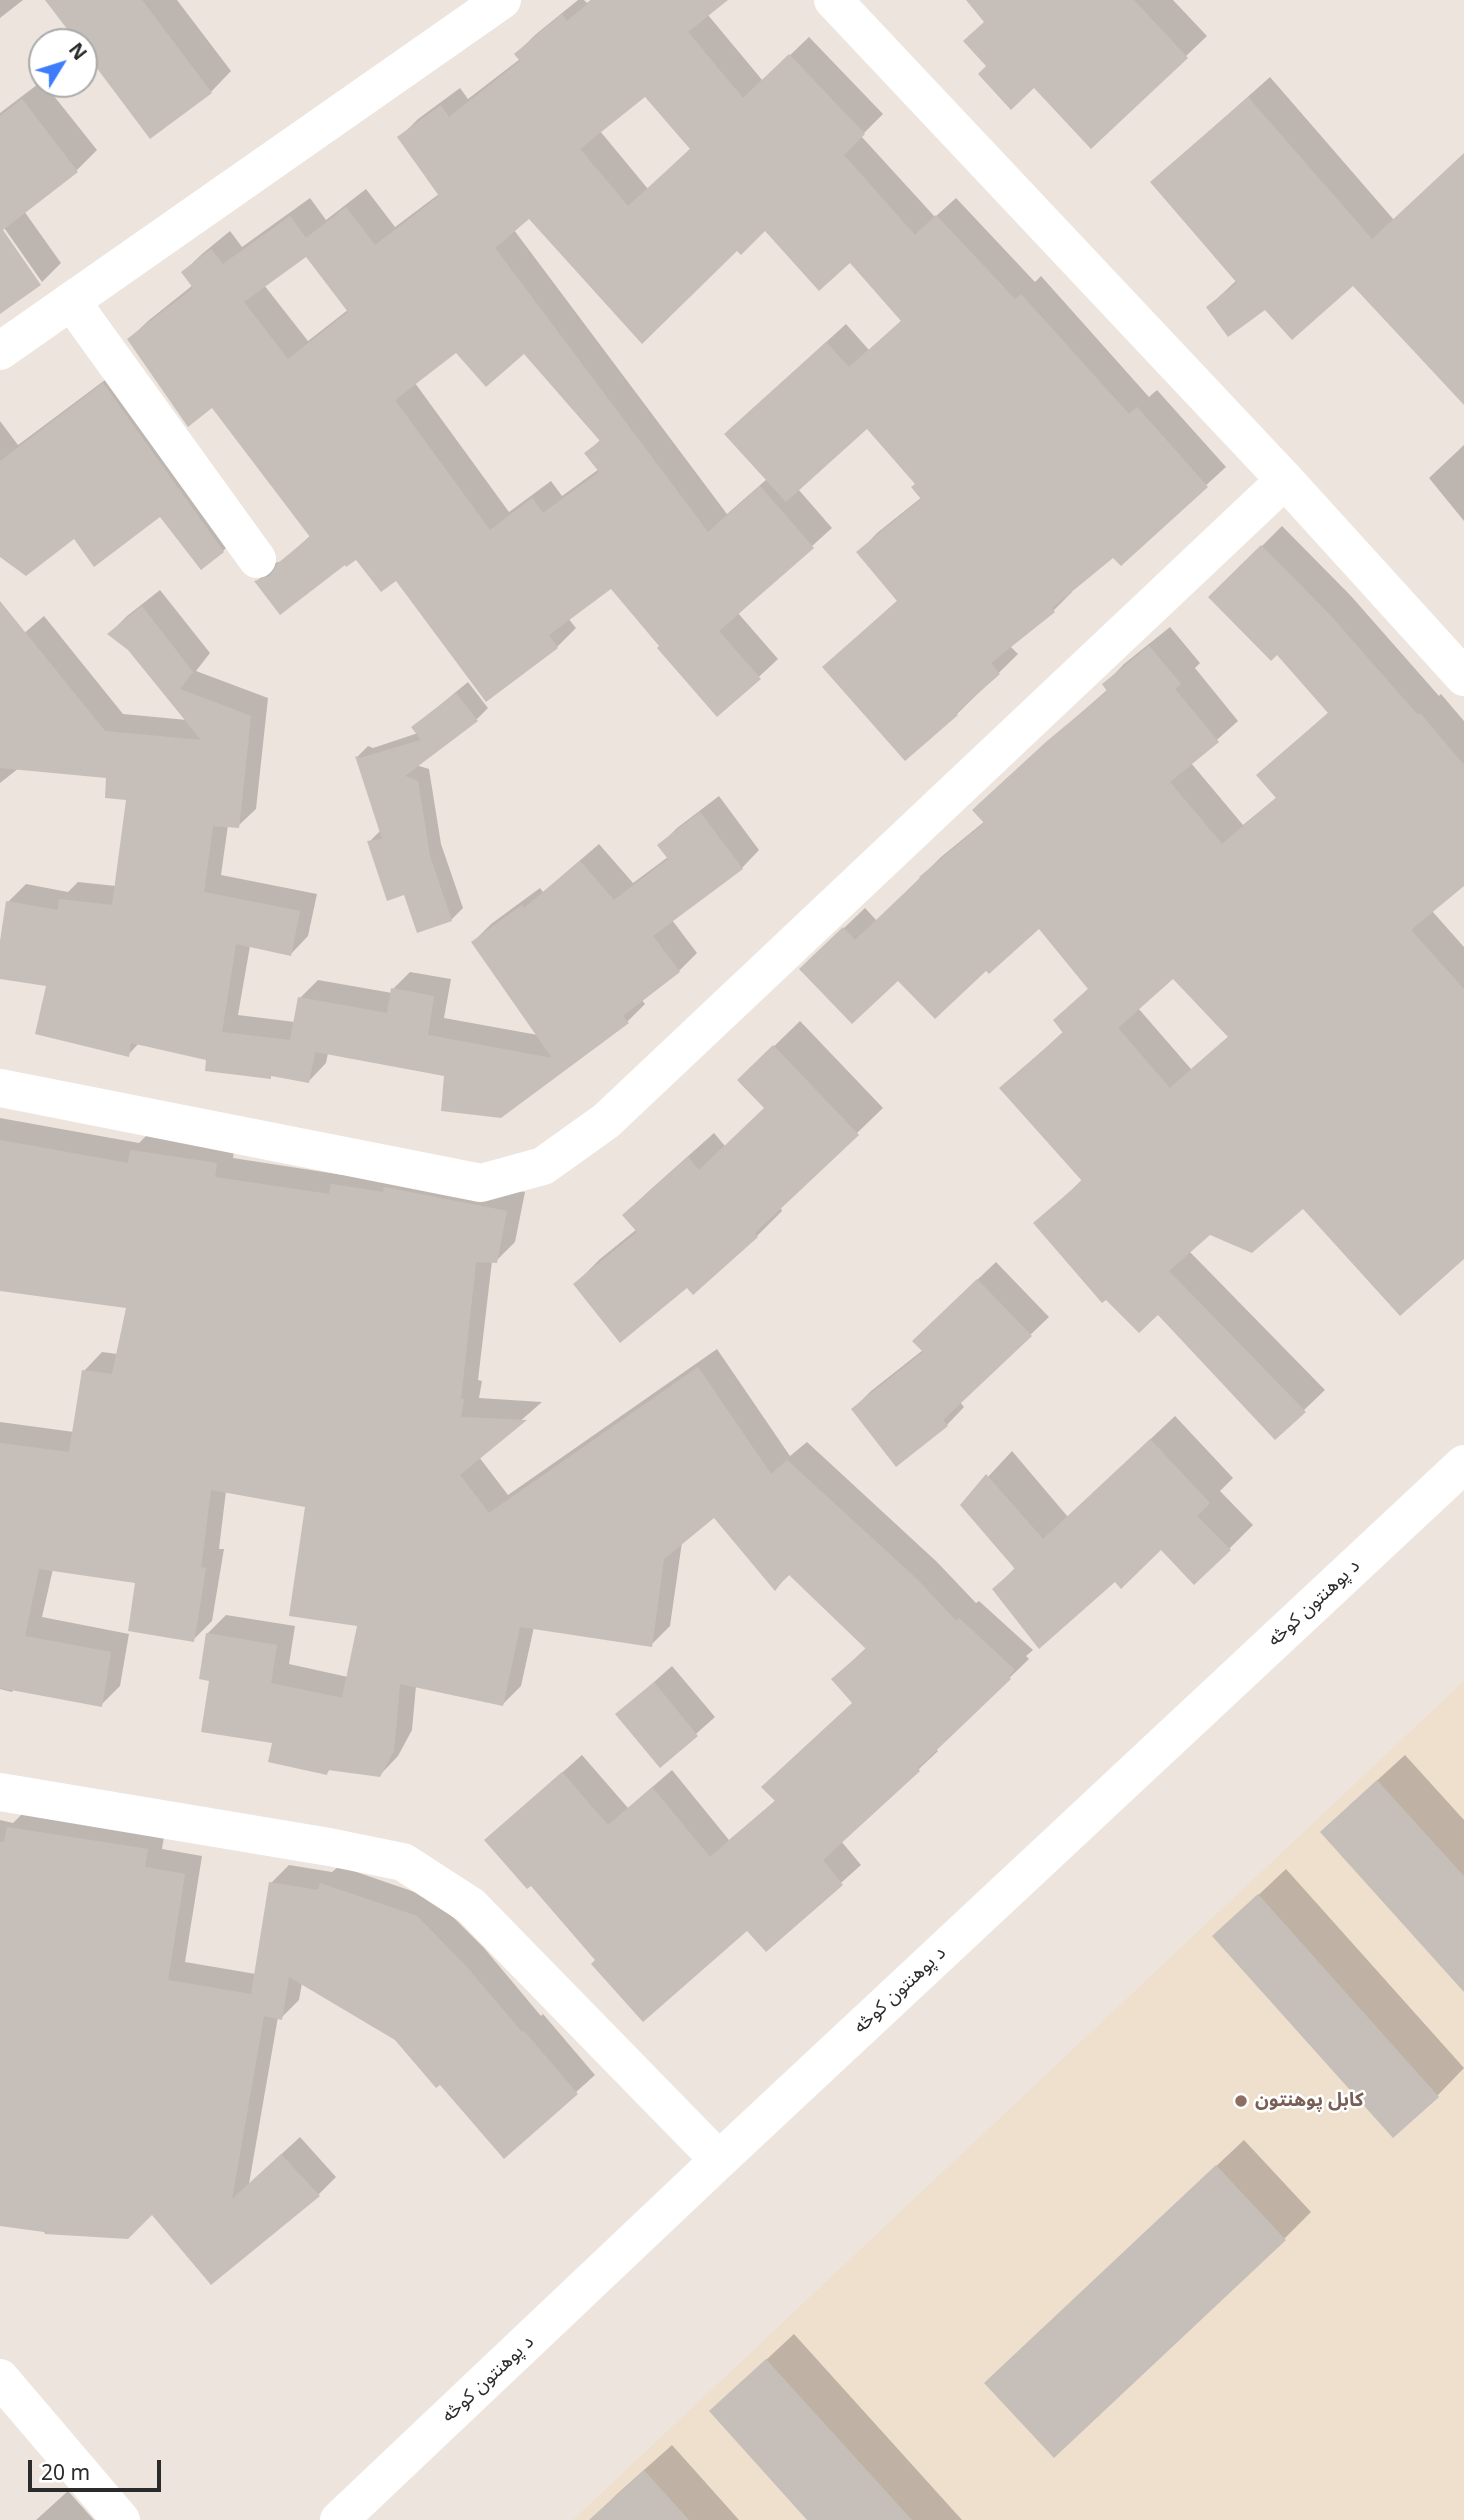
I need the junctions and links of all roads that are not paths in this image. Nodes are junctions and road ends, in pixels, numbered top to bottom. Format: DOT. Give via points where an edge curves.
graph roads {
  1 [pos="502,0"];
  2 [pos="833,0"];
  3 [pos="71,302"];
  4 [pos="0,351"];
  5 [pos="1284,480"];
  6 [pos="257,559"];
  7 [pos="1464,677"];
  8 [pos="0,1088"];
  9 [pos="1464,1464"];
  10 [pos="0,1792"];
  11 [pos="719,2160"];
  12 [pos="0,2378"];
  13 [pos="121,2520"];
  14 [pos="339,2520"];
  1 -- 3 [label="street"];
  2 -- 5 [label="street"];
  3 -- 4 [label="street"];
  3 -- 6 [label="street"];
  5 -- 7 [label="street"];
  5 -- 8 [label="street" via="606,1121 543,1166 481,1183"];
  9 -- 11 [label="street, د پوهنتون کوڅه"];
  10 -- 11 [label="street" via="403,1862 471,1906"];
  11 -- 14 [label="street, د پوهنتون کوڅه"];
  12 -- 13 [label="street"];
}
